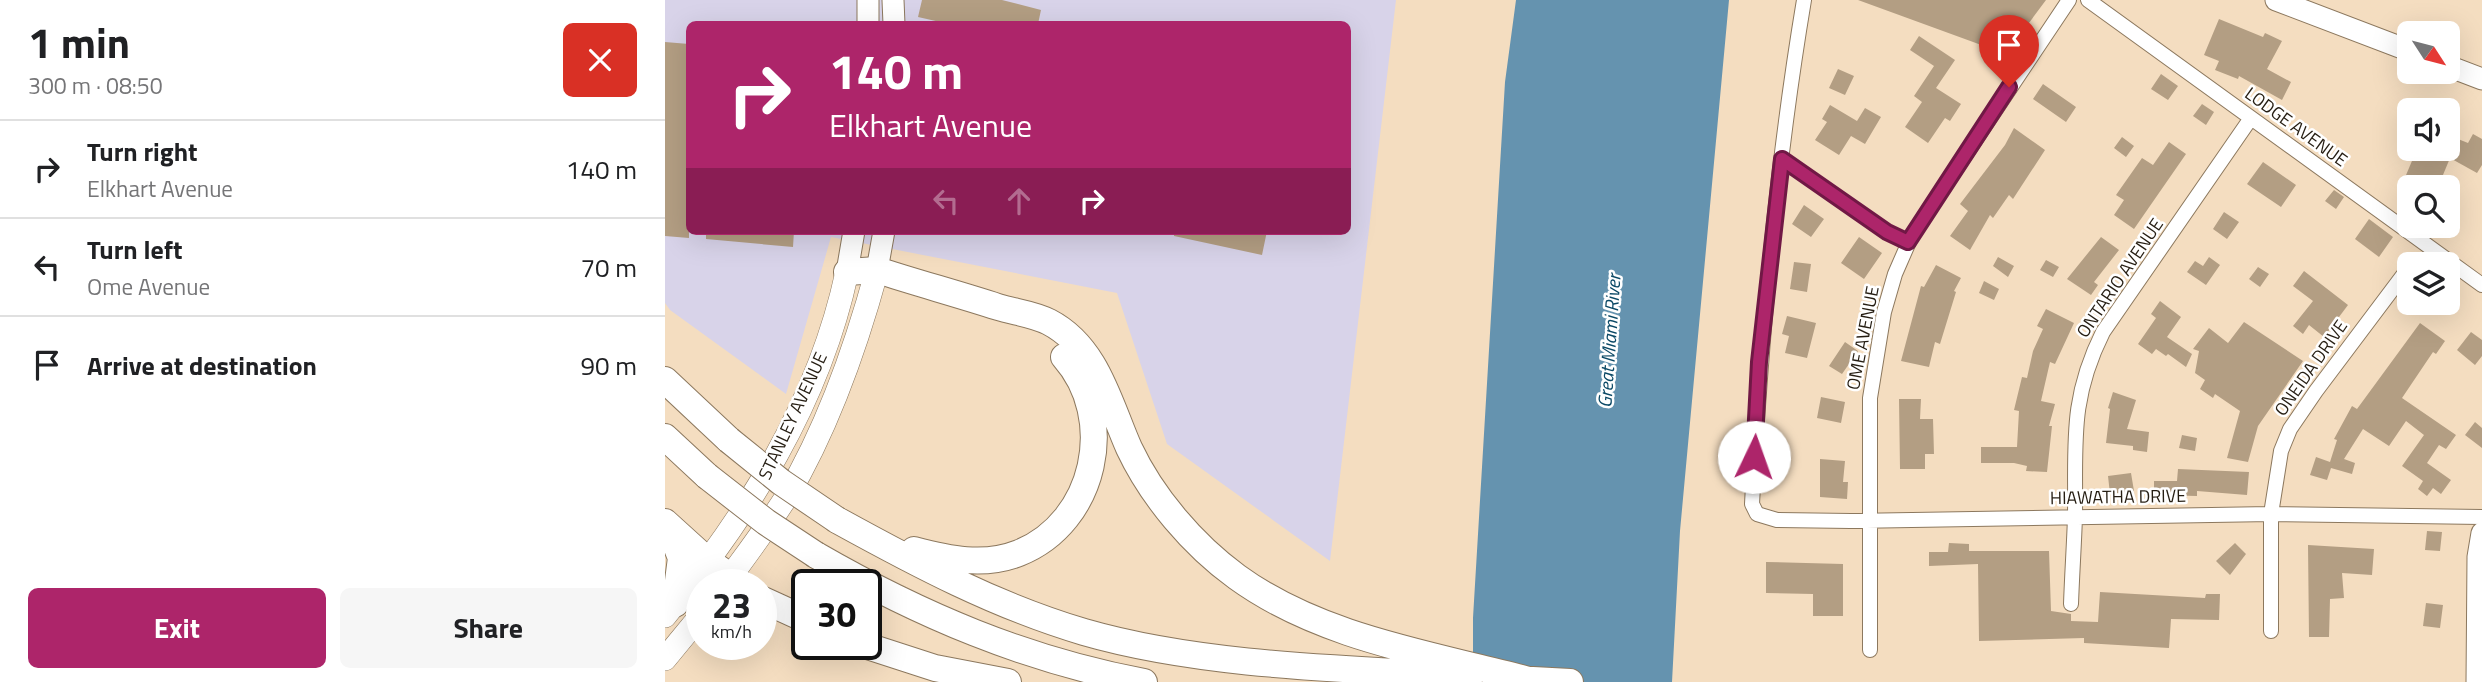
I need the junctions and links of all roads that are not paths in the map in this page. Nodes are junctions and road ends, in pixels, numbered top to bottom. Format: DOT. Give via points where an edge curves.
graph roads {
  1 [pos="868,0"];
  2 [pos="893,0"];
  3 [pos="1804,0"];
  4 [pos="2069,0"];
  5 [pos="2088,0"];
  6 [pos="2276,0"];
  7 [pos="2320,8"];
  8 [pos="868,21"];
  9 [pos="894,21"];
  10 [pos="2397,45"];
  11 [pos="2461,71"];
  12 [pos="2482,79"];
  13 [pos="2251,118"];
  14 [pos="1782,159"];
  15 [pos="853,235"];
  16 [pos="883,235"];
  17 [pos="1908,242"];
  18 [pos="2426,245"];
  19 [pos="2420,252"];
  20 [pos="847,272"];
  21 [pos="875,278"];
  22 [pos="2397,283"];
  23 [pos="2482,285"];
  24 [pos="665,380"];
  25 [pos="665,437"];
  26 [pos="2271,514"];
  27 [pos="2075,516"];
  28 [pos="2482,517"];
  29 [pos="1872,520"];
  30 [pos="667,524"];
  31 [pos="2482,533"];
  32 [pos="871,539"];
  33 [pos="708,561"];
  34 [pos="717,569"];
  35 [pos="740,569"];
  36 [pos="2071,604"];
  37 [pos="670,610"];
  38 [pos="2271,631"];
  39 [pos="686,633"];
  40 [pos="1870,650"];
  41 [pos="882,651"];
  42 [pos="665,659"];
  43 [pos="1529,680"];
  44 [pos="1008,682"];
  45 [pos="1144,682"];
  46 [pos="1570,682"];
  47 [pos="2477,682"];
  1 -- 8 [label="main road"];
  2 -- 9 [label="main road"];
  3 -- 14 [label="street"];
  4 -- 17 [label="street, OME AVENUE"];
  5 -- 13 [label="street, LODGE AVENUE"];
  6 -- 7 [label="main road"];
  7 -- 10 [label="main road"];
  11 -- 12 [label="main road"];
  13 -- 18 [label="street, LODGE AVENUE"];
  13 -- 27 [label="street, ONTARIO AVENUE" via="2103,332 2090,359 2077,402"];
  14 -- 17 [label="street"];
  14 -- 29 [label="street, HIAWATHA DRIVE" via="1759,362 1752,505 1756,512 1777,520"];
  15 -- 20 [label="main road, STANLEY AVENUE"];
  16 -- 21 [label="main road, STANLEY AVENUE"];
  17 -- 29 [label="street, OME AVENUE" via="1884,312 1873,373 1869,445"];
  18 -- 19 [label="street, ONEIDA DRIVE"];
  18 -- 23 [label="street, LODGE AVENUE"];
  20 -- 21 [label="highway"];
  20 -- 33 [label="main road, STANLEY AVENUE" via="828,341 789,434 764,482"];
  21 -- 32 [label="highway" via="1016,324 1054,346 1078,372 1093,411 1095,453 1084,490 1069,515 1019,553 983,562 948,559"];
  21 -- 35 [label="main road, STANLEY AVENUE" via="853,350 813,446"];
  21 -- 43 [label="highway" via="1049,322 1078,345 1108,390 1130,449 1163,503 1197,542 1237,577 1275,601 1315,621 1378,641"];
  22 -- 26 [label="street, ONEIDA DRIVE" via="2291,429 2275,472"];
  24 -- 32 [label="highway, bridge" via="781,482"];
  25 -- 45 [label="highway, bridge" via="766,522 882,593 1007,647"];
  26 -- 27 [label="street, HIAWATHA DRIVE"];
  26 -- 28 [label="street, HIAWATHA DRIVE"];
  26 -- 38 [label="street, ONEIDA DRIVE"];
  27 -- 29 [label="street, HIAWATHA DRIVE"];
  27 -- 36 [label="street, ONTARIO AVENUE"];
  29 -- 40 [label="street, OME AVENUE"];
  30 -- 33 [label="highway"];
  30 -- 37 [label="highway" via="681,558"];
  31 -- 47 [label="main road"];
  32 -- 43 [label="highway" via="1011,608 1086,632 1194,653"];
  33 -- 34 [label="highway"];
  33 -- 37 [label="main road, STANLEY AVENUE"];
  39 -- 42 [label="main road"];
  41 -- 44 [label="highway" via="935,668"];
  43 -- 46 [label="highway"];
}
